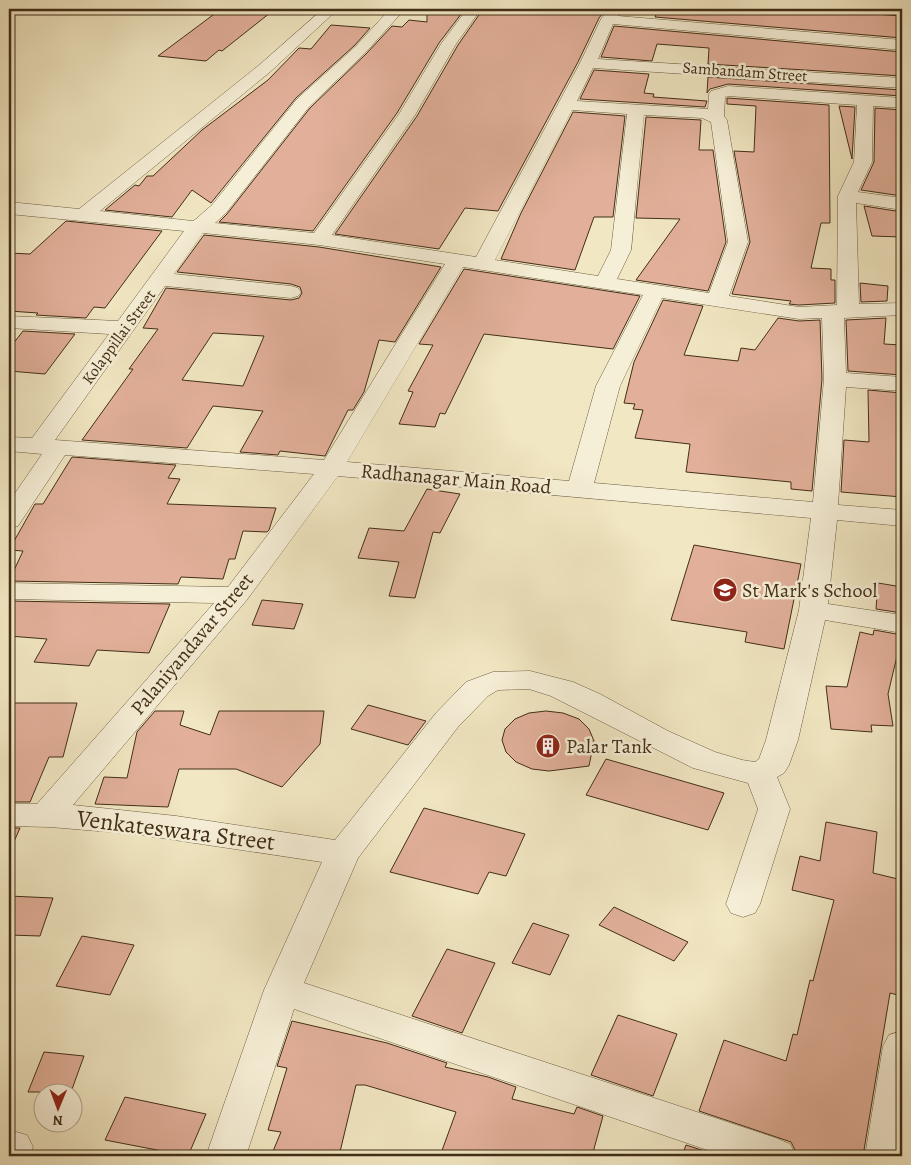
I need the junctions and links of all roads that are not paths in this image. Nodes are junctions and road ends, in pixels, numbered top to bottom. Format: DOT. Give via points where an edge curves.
graph roads {
  1 [pos="331,9"];
  2 [pos="398,9"];
  3 [pos="474,9"];
  4 [pos="890,9"];
  5 [pos="902,10"];
  6 [pos="612,14"];
  7 [pos="902,45"];
  8 [pos="588,63"];
  9 [pos="902,83"];
  10 [pos="865,99"];
  11 [pos="902,103"];
  12 [pos="567,104"];
  13 [pos="636,109"];
  14 [pos="716,117"];
  15 [pos="847,196"];
  16 [pos="902,204"];
  17 [pos="9,208"];
  18 [pos="85,214"];
  19 [pos="198,226"];
  20 [pos="319,239"];
  21 [pos="458,259"];
  22 [pos="483,263"];
  23 [pos="160,279"];
  24 [pos="604,282"];
  25 [pos="656,290"];
  26 [pos="291,292"];
  27 [pos="717,300"];
  28 [pos="902,309"];
  29 [pos="841,313"];
  30 [pos="9,322"];
  31 [pos="125,328"];
  32 [pos="835,379"];
  33 [pos="902,384"];
  34 [pos="9,444"];
  35 [pos="49,447"];
  36 [pos="331,468"];
  37 [pos="579,491"];
  38 [pos="825,512"];
  39 [pos="902,518"];
  40 [pos="9,520"];
  41 [pos="9,592"];
  42 [pos="236,595"];
  43 [pos="813,610"];
  44 [pos="902,624"];
  45 [pos="760,773"];
  46 [pos="47,814"];
  47 [pos="9,815"];
  48 [pos="343,853"];
  49 [pos="743,904"];
  50 [pos="282,990"];
  51 [pos="902,1046"];
  52 [pos="226,1156"];
  53 [pos="776,1156"];
  54 [pos="885,1156"];
  1 -- 18 [label="street" via="264,69"];
  2 -- 19 [label="street, Kolappillai Street" via="303,104 223,205"];
  3 -- 20 [label="street" via="449,44 407,116"];
  4 -- 5 [label="street"];
  6 -- 7 [label="street"];
  6 -- 8 [label="street"];
  8 -- 9 [label="street, Sambandam Street"];
  8 -- 12 [label="street"];
  10 -- 11 [label="street"];
  10 -- 14 [label="street" via="728,91 717,94"];
  10 -- 15 [label="street" via="863,162"];
  12 -- 13 [label="street"];
  12 -- 22 [label="street"];
  13 -- 14 [label="street" via="702,113"];
  13 -- 24 [label="street" via="620,250"];
  14 -- 27 [label="street" via="738,242"];
  15 -- 16 [label="street"];
  15 -- 29 [label="street"];
  17 -- 18 [label="street"];
  18 -- 19 [label="street"];
  19 -- 20 [label="street"];
  19 -- 23 [label="street, Kolappillai Street"];
  20 -- 21 [label="street"];
  21 -- 22 [label="street"];
  21 -- 36 [label="street, Palaniyandavar Street"];
  22 -- 24 [label="street"];
  23 -- 26 [label="street"];
  23 -- 31 [label="street, Kolappillai Street"];
  24 -- 25 [label="street"];
  25 -- 27 [label="street"];
  25 -- 37 [label="street" via="608,386"];
  27 -- 29 [label="street" via="787,312"];
  28 -- 29 [label="street"];
  29 -- 32 [label="street"];
  30 -- 31 [label="street"];
  31 -- 35 [label="street, Kolappillai Street"];
  32 -- 33 [label="street"];
  32 -- 38 [label="street"];
  34 -- 35 [label="street, Radhanagar Main Road"];
  35 -- 36 [label="street, Radhanagar Main Road"];
  35 -- 40 [label="street, Kolappillai Street"];
  36 -- 37 [label="street, Radhanagar Main Road"];
  36 -- 42 [label="street, Palaniyandavar Street"];
  37 -- 38 [label="street, Radhanagar Main Road"];
  38 -- 39 [label="street, Radhanagar Main Road"];
  38 -- 43 [label="street"];
  41 -- 42 [label="street"];
  42 -- 46 [label="street, Palaniyandavar Street"];
  43 -- 44 [label="street"];
  43 -- 45 [label="street" via="782,740 773,765"];
  45 -- 48 [label="street" via="704,760 562,689 530,680 493,681 477,689 448,720"];
  45 -- 49 [label="street" via="774,809"];
  46 -- 47 [label="street, Venkateswara Street"];
  46 -- 48 [label="street, Venkateswara Street"];
  48 -- 50 [label="street"];
  50 -- 52 [label="street"];
  50 -- 53 [label="street"];
  51 -- 54 [label="street"];
}
